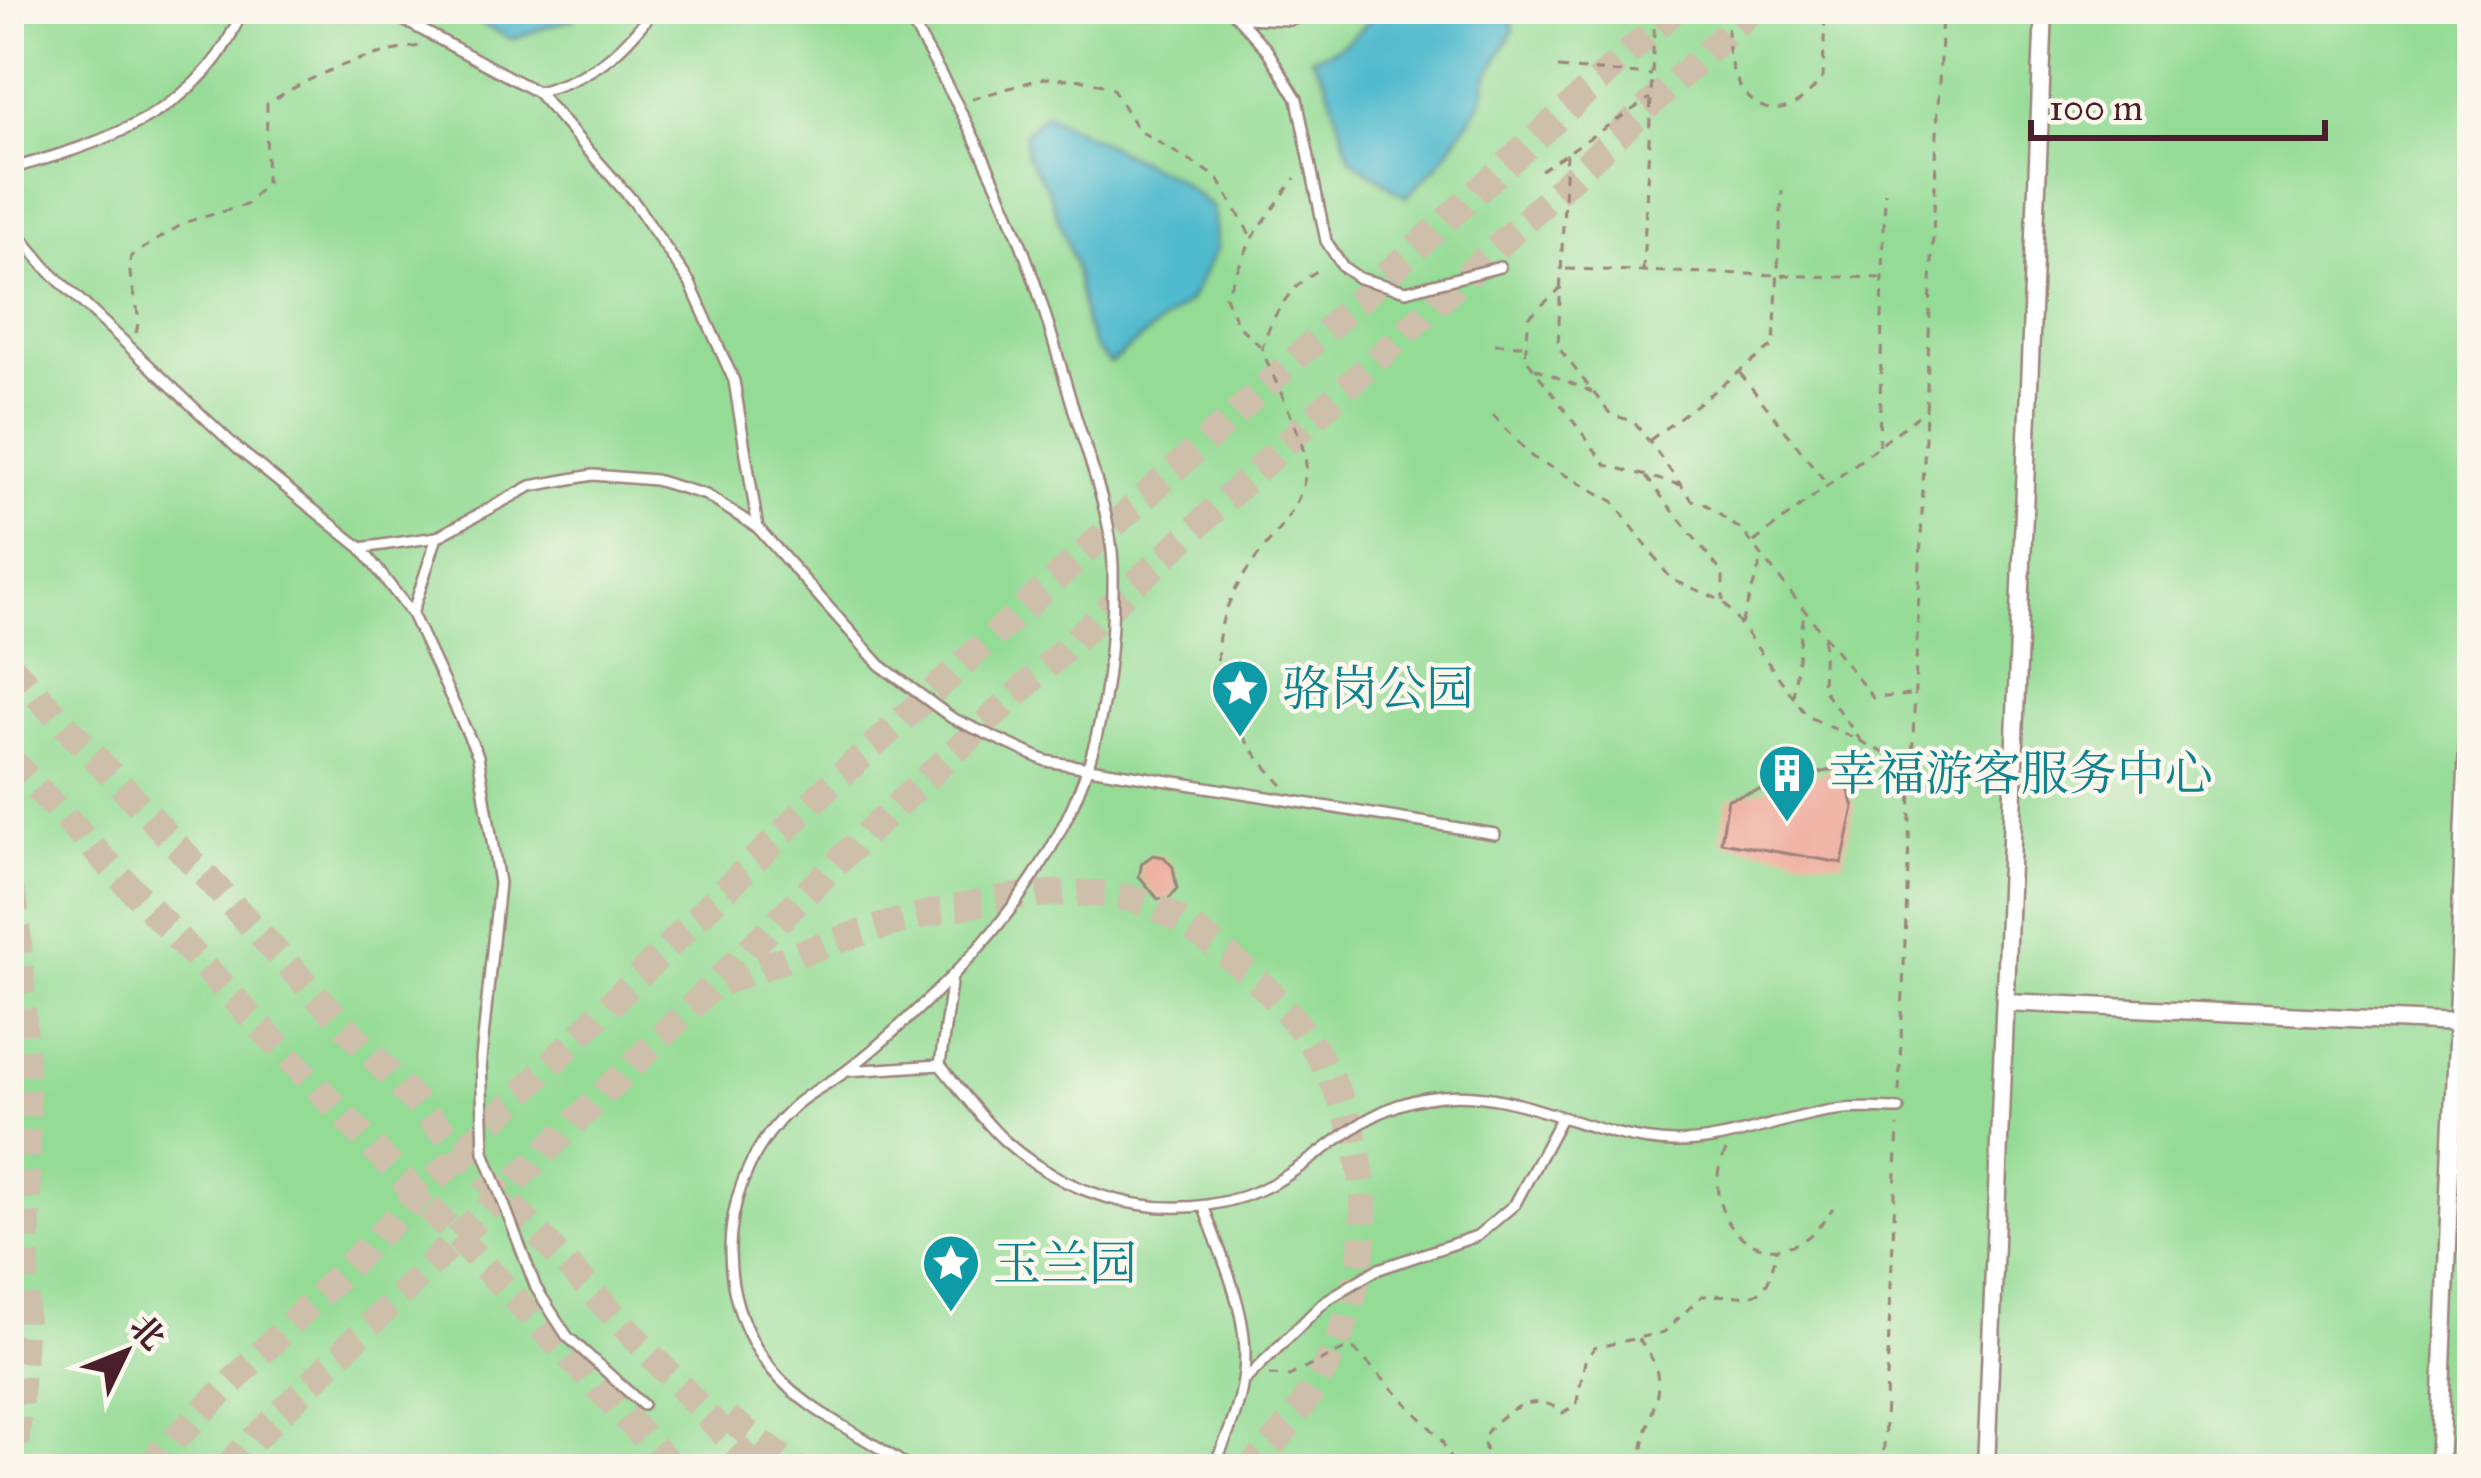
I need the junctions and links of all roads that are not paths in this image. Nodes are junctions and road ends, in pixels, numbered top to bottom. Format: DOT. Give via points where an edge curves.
graph roads {
  1 [pos="242,9"];
  2 [pos="383,9"];
  3 [pos="654,9"];
  4 [pos="904,9"];
  5 [pos="1230,9"];
  6 [pos="1326,9"];
  7 [pos="2044,9"];
  8 [pos="1242,18"];
  9 [pos="537,92"];
  10 [pos="9,169"];
  11 [pos="9,223"];
  12 [pos="1500,267"];
  13 [pos="758,528"];
  14 [pos="436,537"];
  15 [pos="361,548"];
  16 [pos="412,614"];
  17 [pos="2472,643"];
  18 [pos="1087,768"];
  19 [pos="1495,834"];
  20 [pos="952,976"];
  21 [pos="2005,1003"];
  22 [pos="2458,1023"];
  23 [pos="940,1065"];
  24 [pos="847,1071"];
  25 [pos="1899,1109"];
  26 [pos="1561,1118"];
  27 [pos="1204,1208"];
  28 [pos="1246,1379"];
  29 [pos="643,1405"];
  30 [pos="911,1469"];
  31 [pos="1212,1469"];
  32 [pos="1986,1469"];
  33 [pos="2439,1469"];
  1 -- 10 [label="lane" via="234,31 175,102 94,145"];
  2 -- 9 [label="lane"];
  3 -- 9 [label="lane" via="606,65"];
  4 -- 18 [label="lane" via="958,103 1022,244 1113,562 1103,713"];
  5 -- 8 [label="lane"];
  6 -- 8 [label="lane" via="1290,20"];
  7 -- 21 [label="street"];
  8 -- 12 [label="lane" via="1297,99 1326,242 1343,267 1406,291"];
  9 -- 13 [label="lane" via="634,202 690,283 734,381"];
  11 -- 15 [label="lane" via="50,272 238,449"];
  13 -- 14 [label="lane" via="706,495 593,475 531,486"];
  13 -- 18 [label="lane" via="880,665 952,718 1046,761"];
  14 -- 15 [label="lane"];
  14 -- 16 [label="lane"];
  15 -- 16 [label="lane"];
  16 -- 29 [label="lane" via="478,756 499,883 482,1060 484,1152 536,1288 567,1336"];
  17 -- 22 [label="street"];
  18 -- 19 [label="lane"];
  18 -- 20 [label="lane" via="1038,873"];
  20 -- 23 [label="lane"];
  20 -- 24 [label="lane"];
  21 -- 22 [label="street"];
  21 -- 32 [label="street"];
  22 -- 33 [label="street"];
  23 -- 24 [label="lane"];
  23 -- 27 [label="lane" via="1006,1142 1067,1182 1143,1207"];
  24 -- 30 [label="lane" via="793,1107 770,1135 733,1209 729,1266 752,1340 772,1371 812,1408"];
  25 -- 26 [label="lane" via="1842,1109 1675,1142"];
  26 -- 27 [label="lane" via="1526,1101 1481,1094 1425,1098 1376,1112 1276,1182"];
  26 -- 28 [label="lane" via="1515,1204 1477,1236 1376,1270 1325,1301"];
  27 -- 28 [label="lane" via="1245,1322"];
  28 -- 31 [label="lane"];
}
